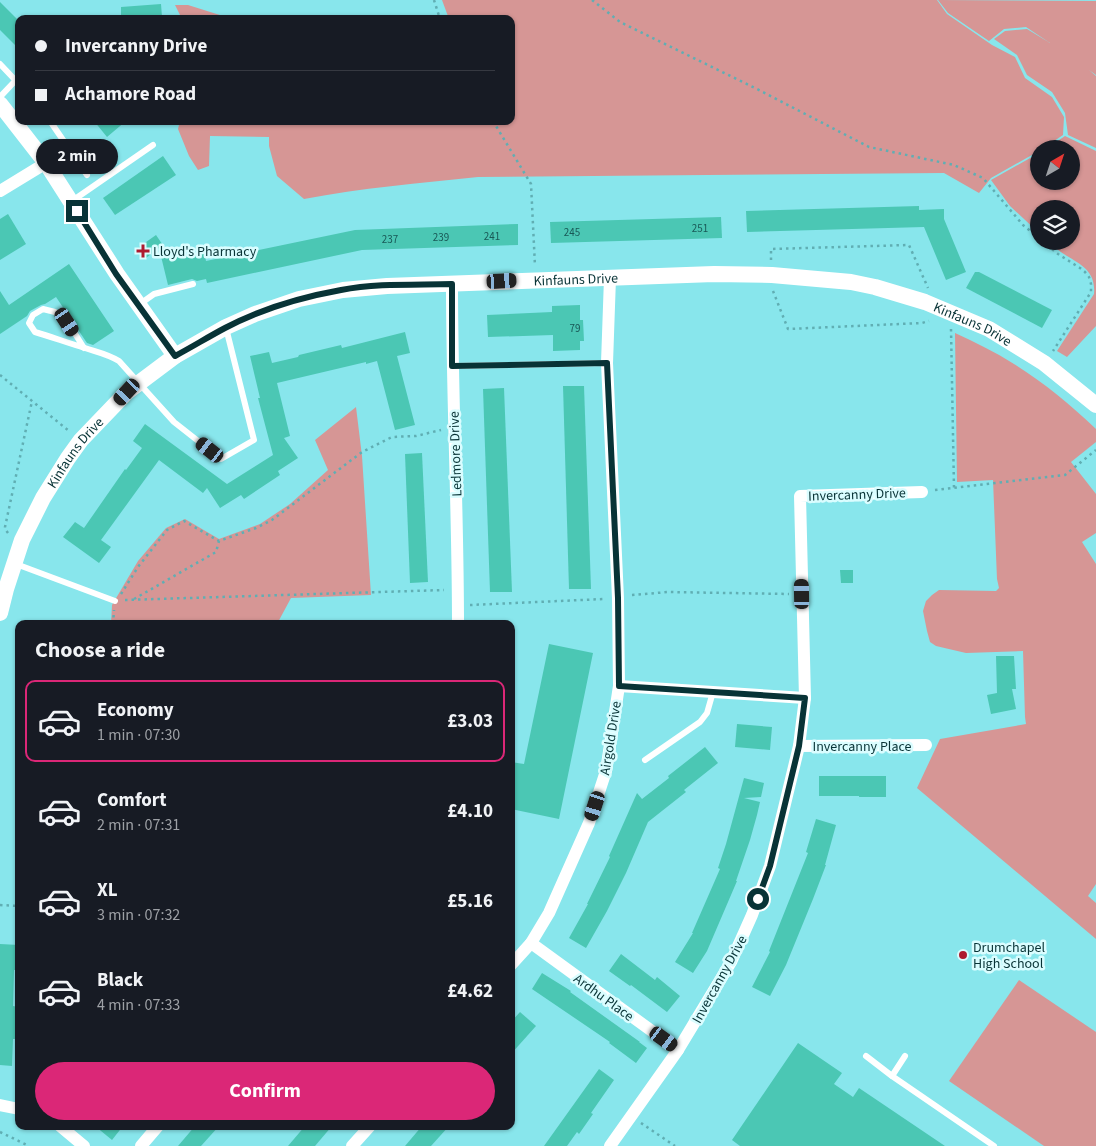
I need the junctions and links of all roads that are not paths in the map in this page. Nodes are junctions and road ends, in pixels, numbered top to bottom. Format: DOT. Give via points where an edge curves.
graph roads {
  1 [pos="0,64"];
  2 [pos="15,80"];
  3 [pos="15,84"];
  4 [pos="0,97"];
  5 [pos="0,104"];
  6 [pos="15,123"];
  7 [pos="16,125"];
  8 [pos="53,125"];
  9 [pos="153,145"];
  10 [pos="46,163"];
  11 [pos="87,175"];
  12 [pos="0,191"];
  13 [pos="71,202"];
  14 [pos="610,278"];
  15 [pos="193,284"];
  16 [pos="452,284"];
  17 [pos="139,305"];
  18 [pos="226,327"];
  19 [pos="84,348"];
  20 [pos="175,356"];
  21 [pos="607,363"];
  22 [pos="452,366"];
  23 [pos="139,383"];
  24 [pos="1096,405"];
  25 [pos="922,492"];
  26 [pos="14,564"];
  27 [pos="115,601"];
  28 [pos="0,613"];
  29 [pos="458,620"];
  30 [pos="619,686"];
  31 [pos="713,692"];
  32 [pos="805,698"];
  33 [pos="926,745"];
  34 [pos="799,746"];
  35 [pos="645,760"];
  36 [pos="530,943"];
  37 [pos="515,960"];
  38 [pos="678,1050"];
  39 [pos="866,1056"];
  40 [pos="905,1056"];
  41 [pos="892,1076"];
  42 [pos="0,1105"];
  43 [pos="15,1108"];
  44 [pos="65,1130"];
  45 [pos="155,1130"];
  46 [pos="366,1130"];
  47 [pos="84,1146"];
  48 [pos="141,1146"];
  49 [pos="352,1146"];
  50 [pos="610,1146"];
  51 [pos="994,1146"];
  1 -- 2 [label="lane"];
  3 -- 4 [label="lane"];
  5 -- 6 [label="street"];
  7 -- 10 [label="street"];
  8 -- 11 [label="lane"];
  9 -- 13 [label="lane"];
  10 -- 12 [label="street"];
  10 -- 13 [label="street"];
  13 -- 17 [label="street"];
  14 -- 16 [label="street, Kinfauns Drive"];
  14 -- 21 [label="street, Airgold Drive"];
  14 -- 24 [label="street, Kinfauns Drive" via="772,275 875,287 925,302 988,329 1044,363"];
  15 -- 17 [label="lane" via="154,294"];
  16 -- 18 [label="street, Kinfauns Drive" via="343,290 299,299"];
  16 -- 22 [label="street, Ledmore Drive"];
  17 -- 20 [label="street"];
  18 -- 20 [label="street, Kinfauns Drive"];
  18 -- 23 [label="lane" via="254,440 222,459 174,422"];
  19 -- 19 [label="lane" via="35,332 29,323 33,315 43,309 55,312 67,322"];
  19 -- 23 [label="lane" via="118,361"];
  20 -- 23 [label="street, Kinfauns Drive"];
  21 -- 22 [label="lane"];
  21 -- 30 [label="street, Airgold Drive"];
  22 -- 29 [label="street, Ledmore Drive"];
  23 -- 26 [label="street, Kinfauns Drive" via="81,440 34,516"];
  25 -- 32 [label="street, Invercanny Drive" via="800,496"];
  26 -- 27 [label="lane"];
  26 -- 28 [label="street, Kinfauns Drive"];
  30 -- 31 [label="street"];
  30 -- 36 [label="street, Airgold Drive" via="606,771 589,823 549,913"];
  31 -- 32 [label="street"];
  31 -- 35 [label="lane" via="707,713 700,722"];
  32 -- 34 [label="street, Invercanny Drive"];
  33 -- 34 [label="street, Invercanny Place"];
  34 -- 38 [label="street, Invercanny Drive" via="770,866 752,915 731,962"];
  36 -- 37 [label="street, Airgold Drive"];
  36 -- 38 [label="street, Ardhu Place"];
  38 -- 50 [label="street, Invercanny Drive"];
  39 -- 41 [label="lane"];
  40 -- 41 [label="lane"];
  41 -- 51 [label="lane"];
  42 -- 43 [label="street"];
  44 -- 47 [label="street"];
  45 -- 48 [label="street"];
  46 -- 49 [label="street"];
}
